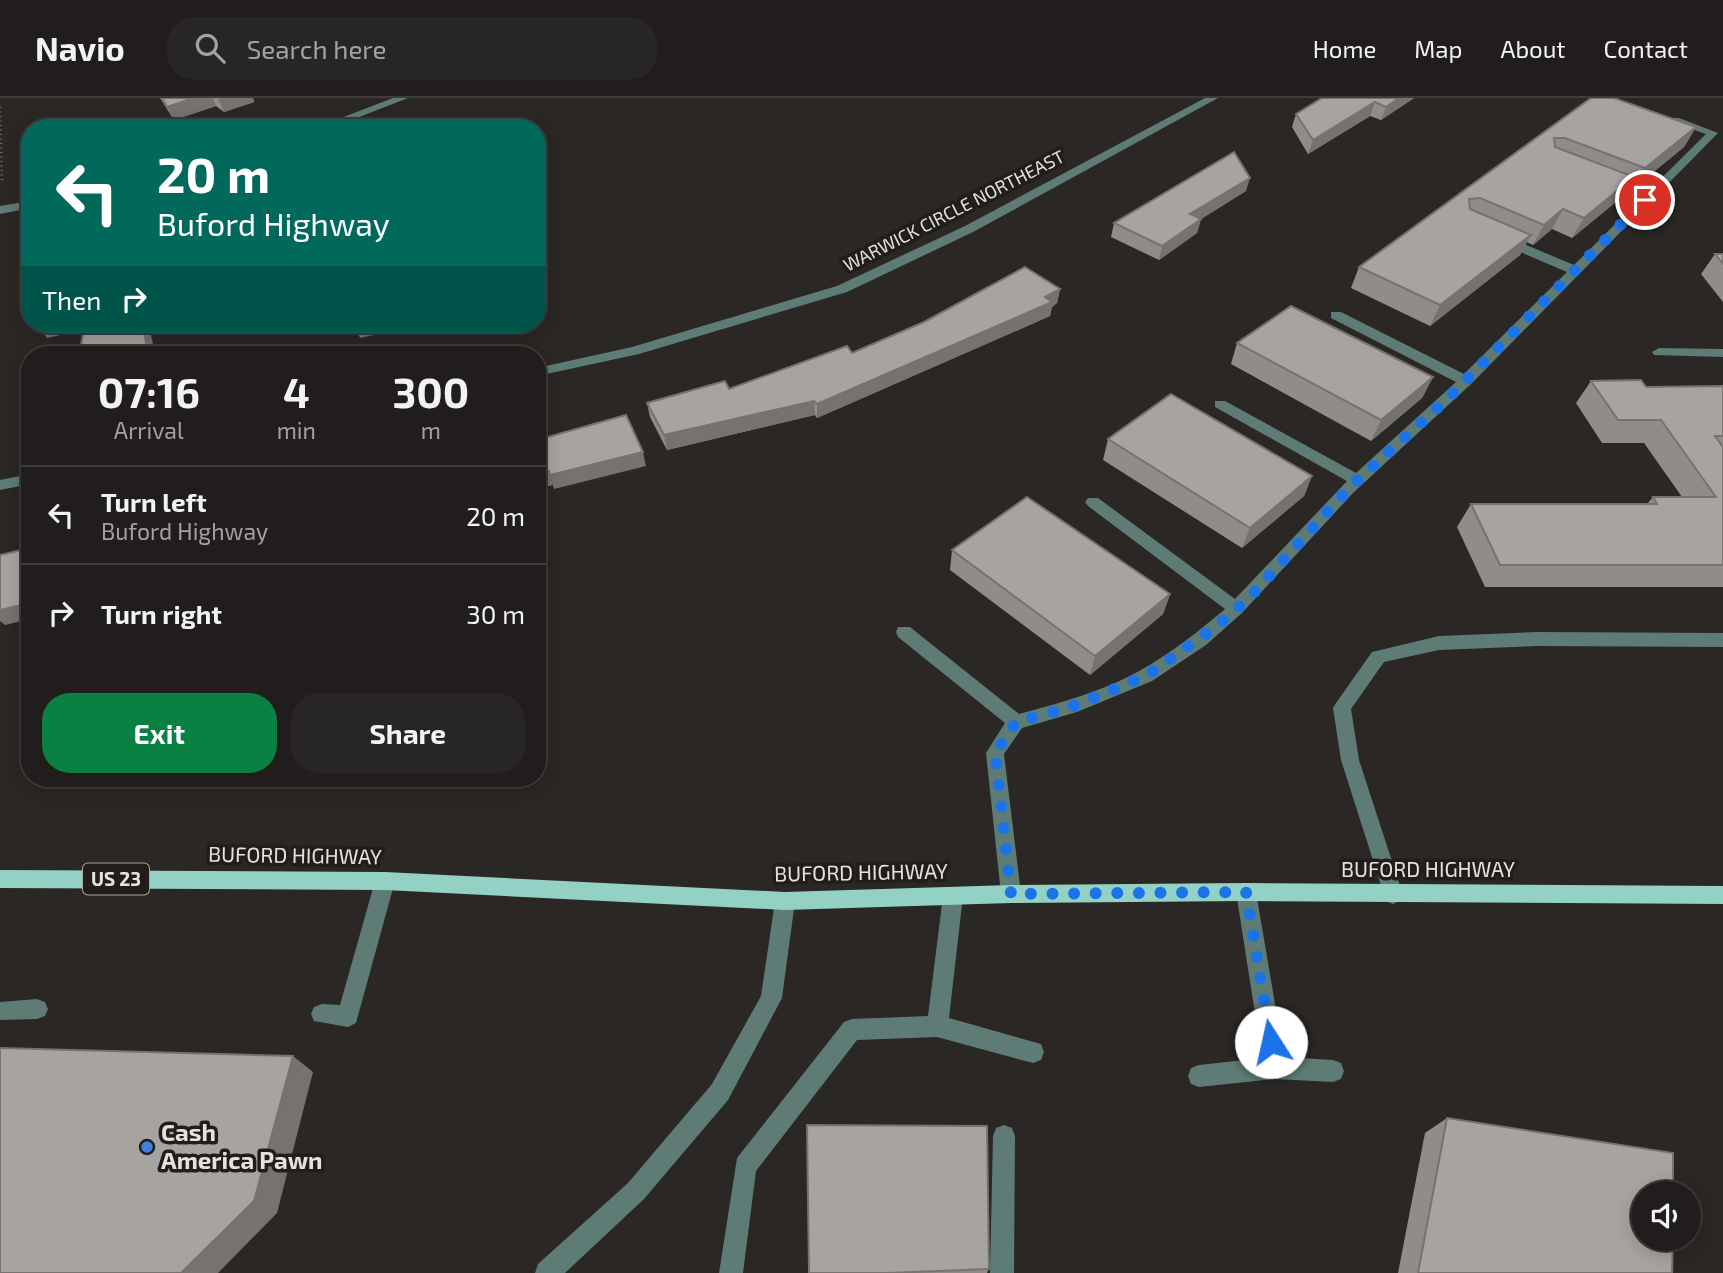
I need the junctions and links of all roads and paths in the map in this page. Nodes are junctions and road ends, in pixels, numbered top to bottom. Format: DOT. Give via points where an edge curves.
graph roads {
  1 [pos="403,98"];
  2 [pos="1213,98"];
  3 [pos="0,107"];
  4 [pos="1664,116"];
  5 [pos="345,119"];
  6 [pos="3,194"];
  7 [pos="21,206"];
  8 [pos="0,210"];
  9 [pos="1490,234"];
  10 [pos="1574,270"];
  11 [pos="1336,315"];
  12 [pos="1659,352"];
  13 [pos="1723,353"];
  14 [pos="546,370"];
  15 [pos="1466,381"];
  16 [pos="1220,404"];
  17 [pos="1356,480"];
  18 [pos="21,481"];
  19 [pos="0,485"];
  20 [pos="1093,502"];
  21 [pos="1236,609"];
  22 [pos="904,632"];
  23 [pos="1723,640"];
  24 [pos="1016,722"];
  25 [pos="0,879"];
  26 [pos="384,881"];
  27 [pos="1246,892"];
  28 [pos="1011,894"];
  29 [pos="1393,895"];
  30 [pos="1723,895"];
  31 [pos="953,896"];
  32 [pos="785,901"];
  33 [pos="37,1009"];
  34 [pos="3,1011"];
  35 [pos="323,1014"];
  36 [pos="937,1026"];
  37 [pos="1033,1052"];
  38 [pos="1275,1068"];
  39 [pos="1332,1071"];
  40 [pos="1199,1076"];
  41 [pos="1004,1136"];
  42 [pos="547,1273"];
  43 [pos="731,1273"];
  44 [pos="1002,1273"];
  1 -- 5 [label="street"];
  2 -- 14 [label="street, WARWICK CIRCLE NORTHEAST" via="969,229 842,289 635,351"];
  3 -- 6 [label="path"];
  4 -- 10 [label="street" via="1713,133 1639,197"];
  7 -- 8 [label="street"];
  9 -- 10 [label="street"];
  10 -- 15 [label="street"];
  11 -- 15 [label="street"];
  12 -- 13 [label="street"];
  15 -- 17 [label="street"];
  16 -- 17 [label="street"];
  17 -- 21 [label="street"];
  18 -- 19 [label="street"];
  20 -- 21 [label="street"];
  21 -- 24 [label="street" via="1146,676 1071,707"];
  22 -- 24 [label="street"];
  23 -- 29 [label="street" via="1438,643 1378,657 1342,708 1350,760"];
  24 -- 28 [label="street" via="995,753"];
  25 -- 26 [label="main road, BUFORD HIGHWAY / US 23"];
  26 -- 32 [label="main road, BUFORD HIGHWAY / US 23"];
  26 -- 35 [label="street" via="348,1016"];
  27 -- 28 [label="main road, BUFORD HIGHWAY / US 23"];
  27 -- 29 [label="main road, BUFORD HIGHWAY / US 23"];
  27 -- 38 [label="street"];
  28 -- 31 [label="main road, BUFORD HIGHWAY / US 23"];
  29 -- 30 [label="main road, BUFORD HIGHWAY / US 23"];
  31 -- 32 [label="main road, BUFORD HIGHWAY / US 23"];
  31 -- 36 [label="street"];
  32 -- 42 [label="street" via="771,998 720,1092 636,1191"];
  33 -- 34 [label="street"];
  36 -- 37 [label="street"];
  36 -- 43 [label="street" via="852,1030 745,1166"];
  38 -- 39 [label="street"];
  38 -- 40 [label="street"];
  41 -- 44 [label="street"];
}
